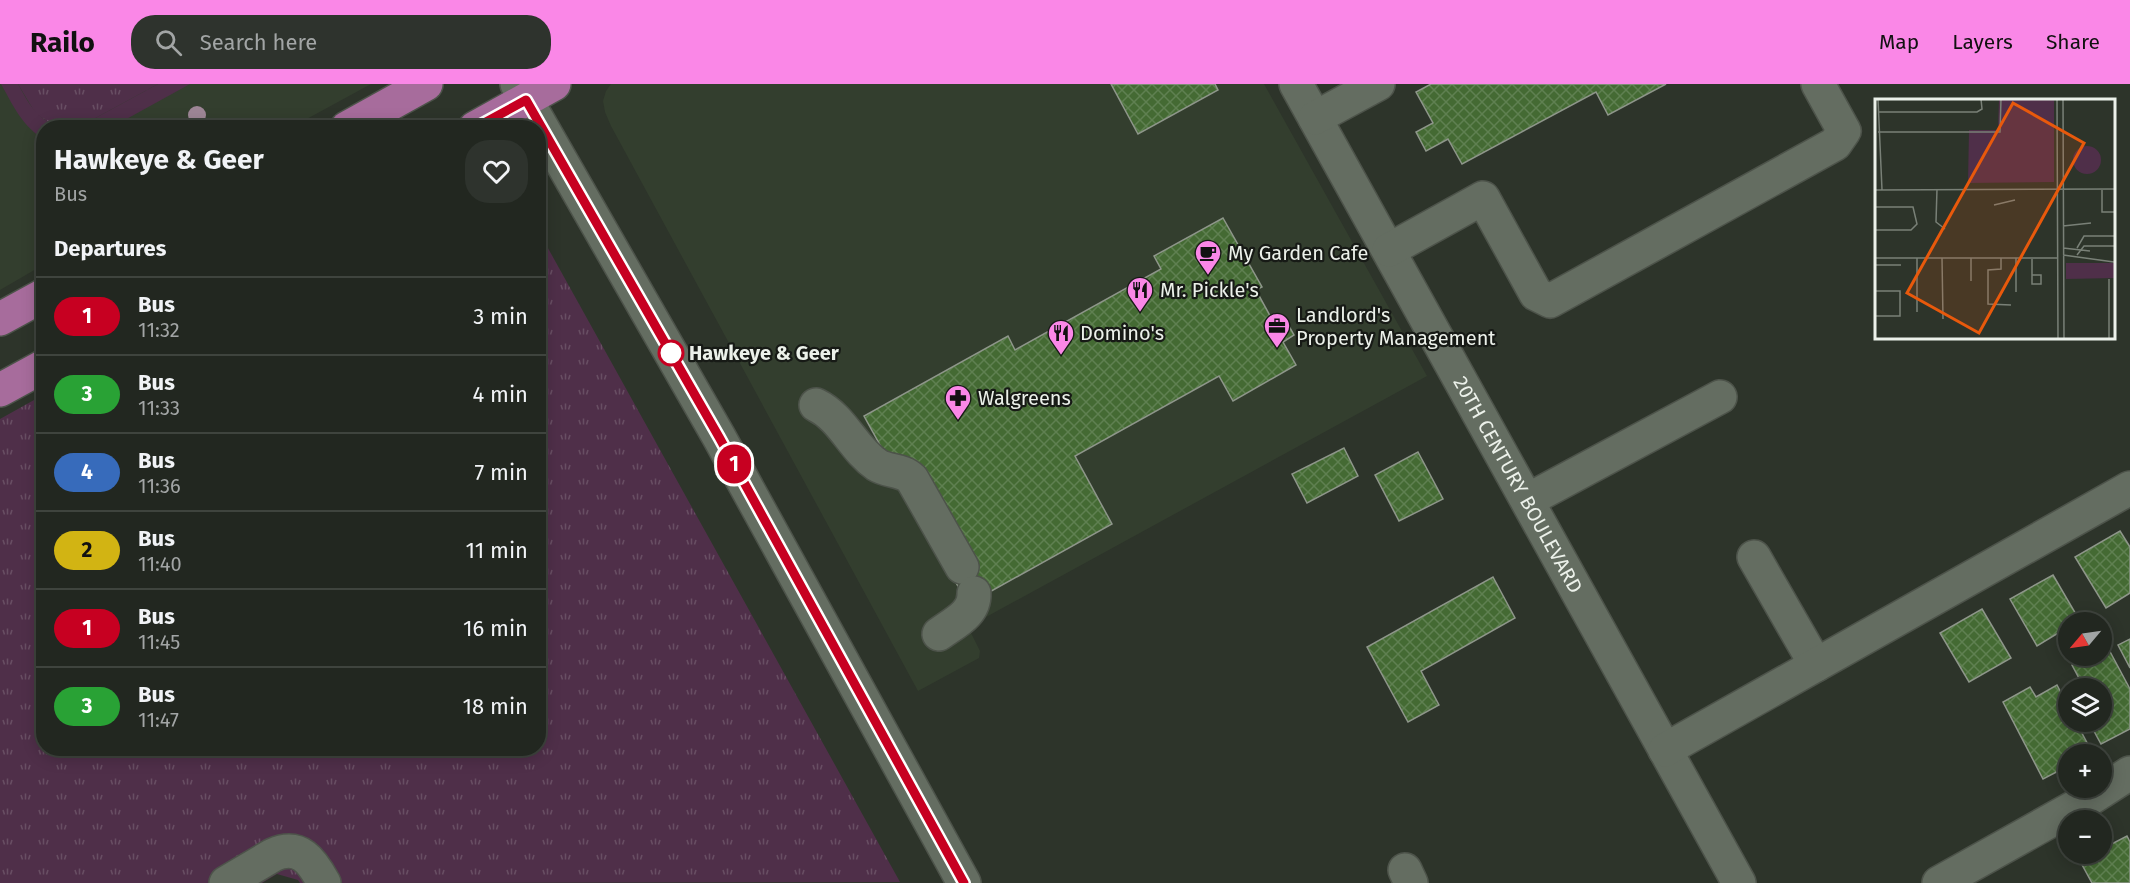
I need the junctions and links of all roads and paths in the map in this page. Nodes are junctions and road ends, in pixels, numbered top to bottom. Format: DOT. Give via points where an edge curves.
graph roads {
  1 [pos="426,84"];
  2 [pos="1296,84"];
  3 [pos="1378,84"];
  4 [pos="1818,84"];
  5 [pos="532,89"];
  6 [pos="1315,118"];
  7 [pos="361,120"];
  8 [pos="487,120"];
  9 [pos="1389,250"];
  10 [pos="36,299"];
  11 [pos="0,319"];
  12 [pos="36,370"];
  13 [pos="0,390"];
  14 [pos="1720,398"];
  15 [pos="816,405"];
  16 [pos="2130,488"];
  17 [pos="1527,500"];
  18 [pos="1754,557"];
  19 [pos="939,634"];
  20 [pos="1816,665"];
  21 [pos="1665,750"];
  22 [pos="2130,773"];
  23 [pos="226,883"];
  24 [pos="324,883"];
  25 [pos="964,883"];
  26 [pos="1739,883"];
  27 [pos="1939,883"];
  1 -- 7 [label="main road"];
  2 -- 6 [label="street, 20TH CENTURY BOULEVARD"];
  3 -- 6 [label="street"];
  4 -- 9 [label="street" via="1844,131 1835,144 1550,301 1536,294 1483,198"];
  5 -- 8 [label="main road"];
  5 -- 25 [label="street"];
  6 -- 9 [label="street, 20TH CENTURY BOULEVARD"];
  9 -- 17 [label="street, 20TH CENTURY BOULEVARD"];
  10 -- 11 [label="main road"];
  12 -- 13 [label="main road"];
  14 -- 17 [label="street"];
  15 -- 19 [label="street" via="828,411 877,465 903,472 912,479 968,580 974,601 970,611"];
  16 -- 20 [label="street"];
  17 -- 21 [label="street, 20TH CENTURY BOULEVARD"];
  18 -- 20 [label="street"];
  20 -- 21 [label="street"];
  21 -- 26 [label="street, 20TH CENTURY BOULEVARD"];
  22 -- 27 [label="street"];
  23 -- 24 [label="street" via="273,855 289,851 304,856"];
}
